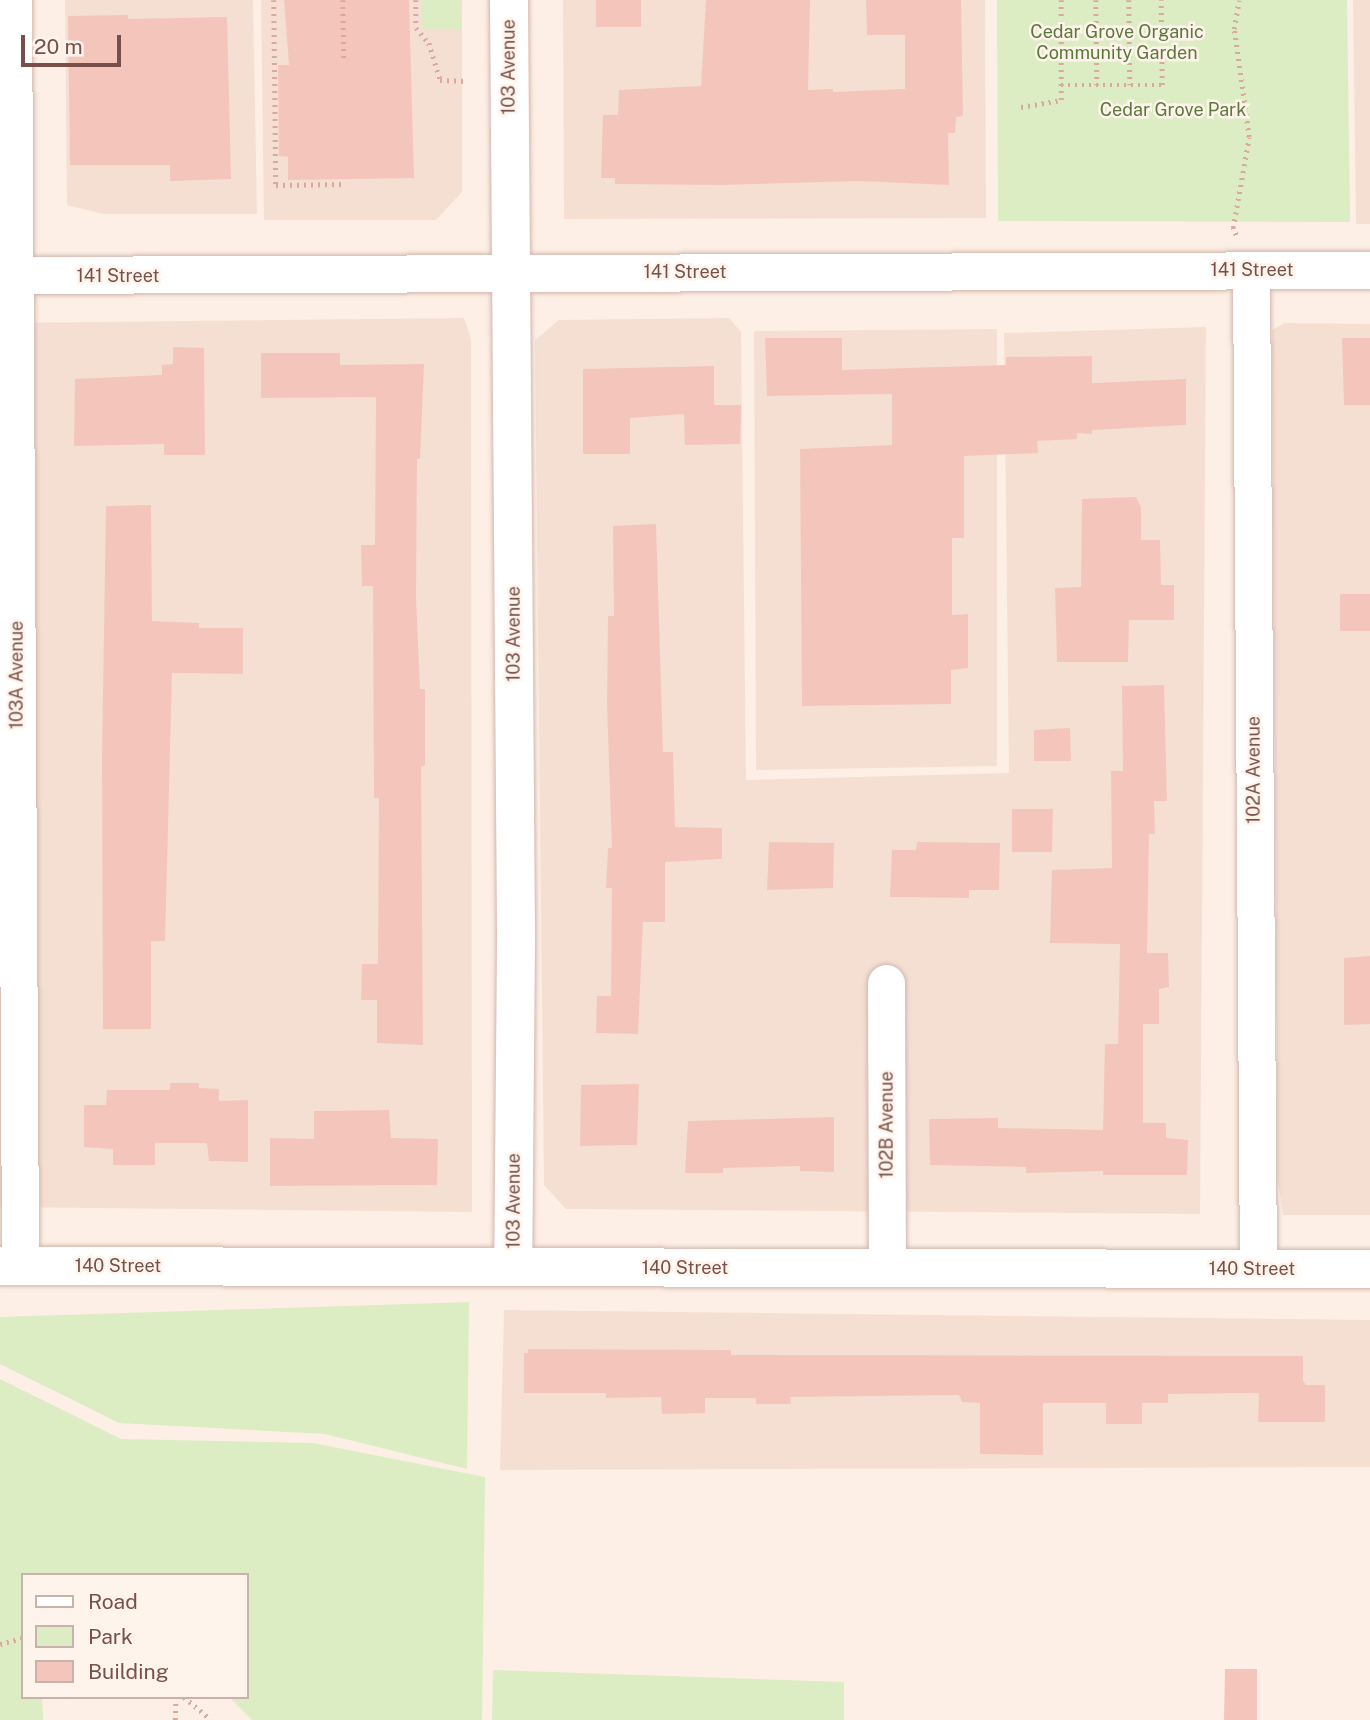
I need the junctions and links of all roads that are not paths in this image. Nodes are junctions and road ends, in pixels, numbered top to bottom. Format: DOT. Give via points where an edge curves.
graph roads {
  1 [pos="13,0"];
  2 [pos="509,0"];
  3 [pos="1251,270"];
  4 [pos="1370,270"];
  5 [pos="511,272"];
  6 [pos="8,275"];
  7 [pos="886,983"];
  8 [pos="10,1266"];
  9 [pos="513,1268"];
  10 [pos="887,1268"];
  11 [pos="1258,1269"];
  12 [pos="1370,1269"];
  1 -- 6 [label="street, 103A Avenue"];
  2 -- 5 [label="main road, 103 Avenue"];
  3 -- 4 [label="street, 141 Street"];
  3 -- 5 [label="street, 141 Street"];
  3 -- 11 [label="street, 102A Avenue"];
  5 -- 6 [label="street, 141 Street"];
  5 -- 9 [label="main road, 103 Avenue" via="516,929"];
  6 -- 8 [label="street, 103A Avenue"];
  7 -- 10 [label="street, 102B Avenue"];
  8 -- 9 [label="main road, 140 Street"];
  9 -- 10 [label="main road, 140 Street"];
  10 -- 11 [label="main road, 140 Street"];
  11 -- 12 [label="main road, 140 Street"];
}
